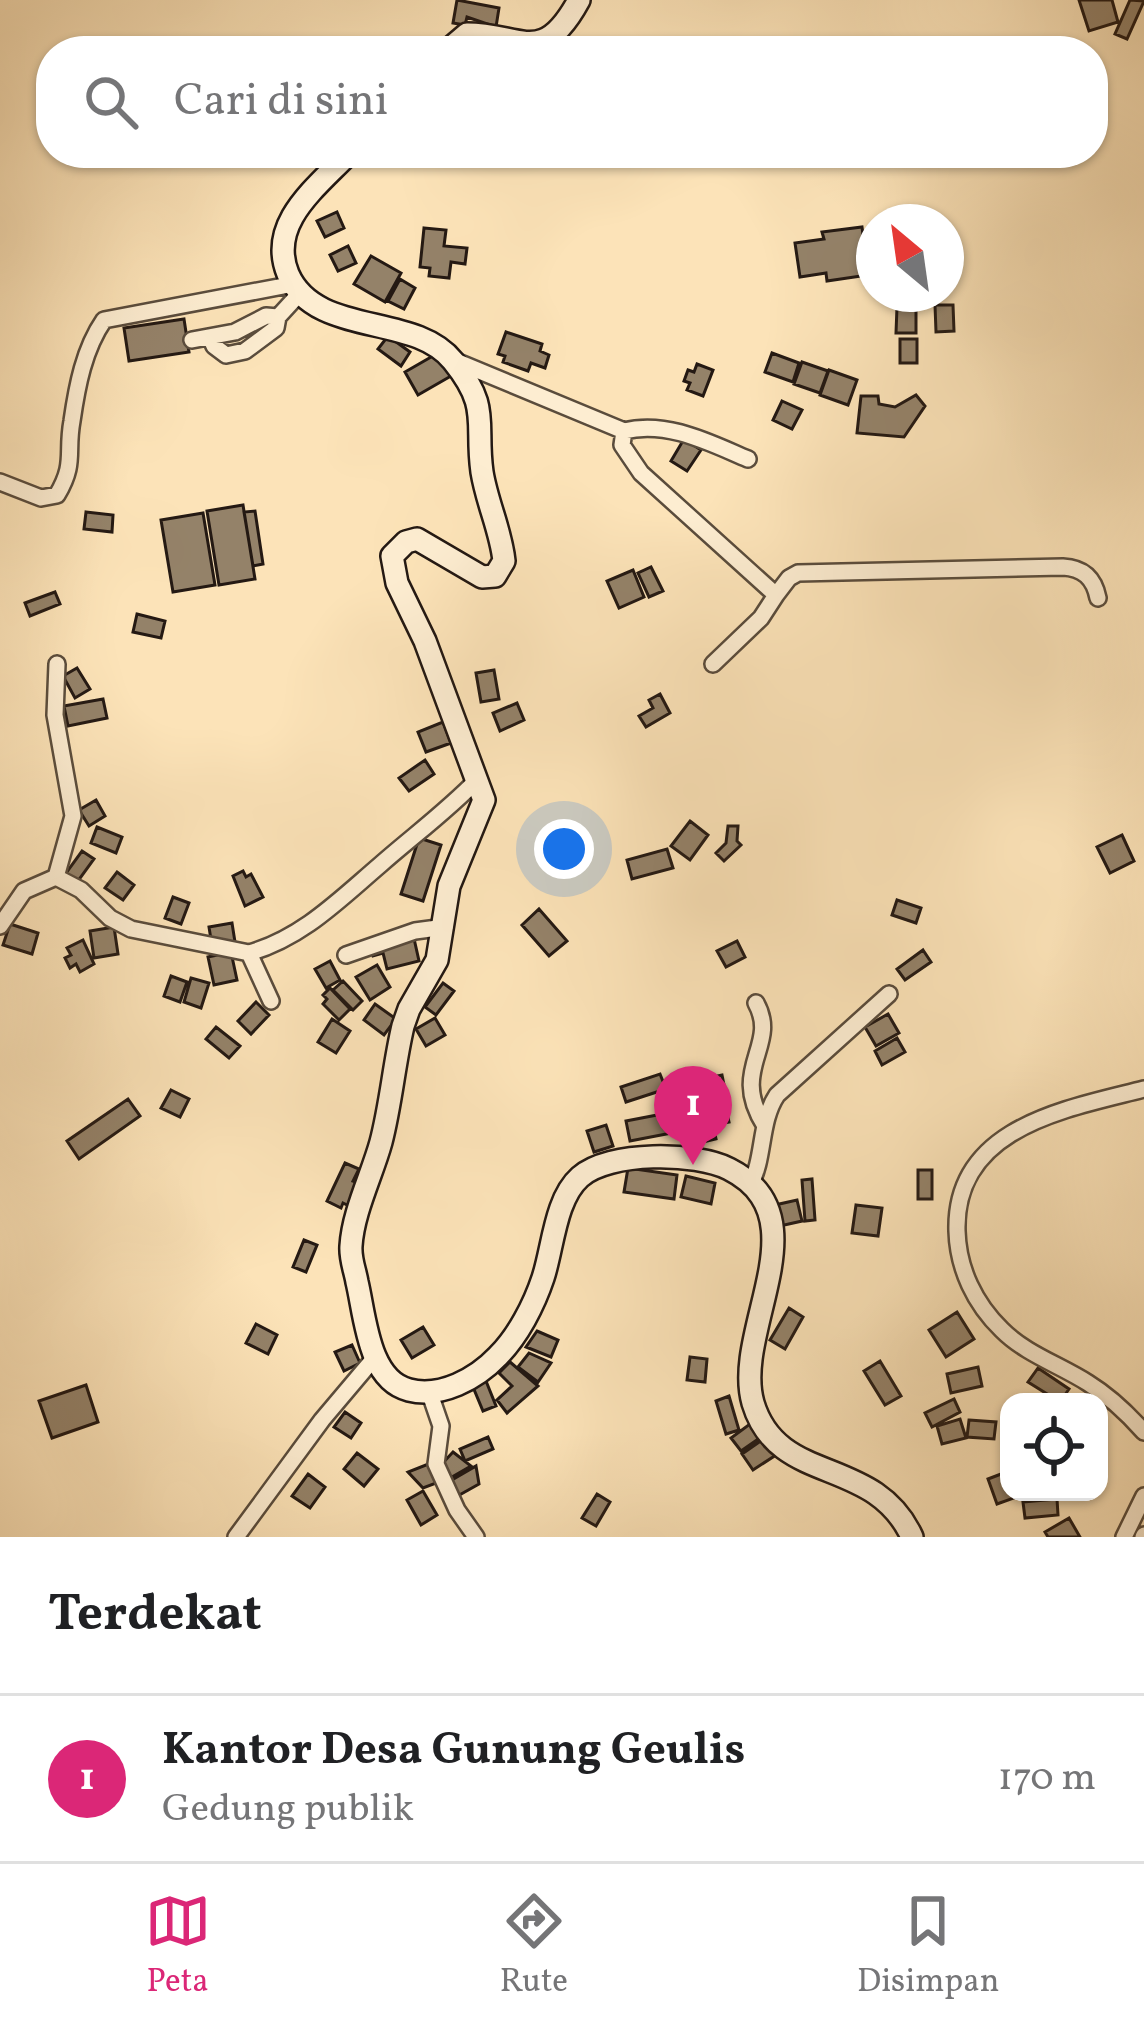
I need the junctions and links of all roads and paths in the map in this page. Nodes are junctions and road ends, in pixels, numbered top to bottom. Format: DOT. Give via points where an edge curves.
graph roads {
  1 [pos="579,0"];
  2 [pos="548,36"];
  3 [pos="335,168"];
  4 [pos="297,289"];
  5 [pos="278,317"];
  6 [pos="249,325"];
  7 [pos="211,337"];
  8 [pos="192,340"];
  9 [pos="245,351"];
  10 [pos="452,360"];
  11 [pos="625,431"];
  12 [pos="748,459"];
  13 [pos="0,482"];
  14 [pos="776,595"];
  15 [pos="1098,598"];
  16 [pos="57,664"];
  17 [pos="713,664"];
  18 [pos="478,779"];
  19 [pos="56,877"];
  20 [pos="0,926"];
  21 [pos="445,927"];
  22 [pos="249,953"];
  23 [pos="346,955"];
  24 [pos="890,994"];
  25 [pos="272,1000"];
  26 [pos="756,1003"];
  27 [pos="1144,1089"];
  28 [pos="765,1126"];
  29 [pos="750,1185"];
  30 [pos="376,1356"];
  31 [pos="430,1394"];
  32 [pos="1144,1432"];
  33 [pos="1144,1496"];
  34 [pos="236,1537"];
  35 [pos="476,1537"];
  36 [pos="912,1537"];
  37 [pos="1124,1537"];
  1 -- 2 [label="main road"];
  3 -- 4 [label="main road" via="284,231 282,256"];
  4 -- 5 [label="street"];
  4 -- 10 [label="main road" via="341,315 428,339"];
  4 -- 13 [label="street" via="104,320 86,353 70,472 57,495 40,498"];
  5 -- 6 [label="street"];
  5 -- 9 [label="street" via="276,328"];
  6 -- 7 [label="street"];
  6 -- 9 [label="street"];
  7 -- 8 [label="street"];
  7 -- 9 [label="street" via="226,355"];
  10 -- 11 [label="street"];
  10 -- 18 [label="main road" via="482,416 482,468 503,567 482,577 417,539 396,550 392,565"];
  11 -- 12 [label="street" via="699,437"];
  11 -- 14 [label="street" via="622,445 641,473"];
  14 -- 15 [label="street" via="789,578 815,572 1063,567 1087,574"];
  14 -- 17 [label="street"];
  16 -- 19 [label="street" via="55,716 73,816"];
  18 -- 21 [label="main road" via="484,804 451,878"];
  18 -- 22 [label="street" via="319,917"];
  19 -- 20 [label="street" via="24,891"];
  19 -- 22 [label="street" via="131,929"];
  21 -- 23 [label="street"];
  21 -- 30 [label="main road" via="403,1026 351,1241"];
  22 -- 25 [label="street"];
  24 -- 28 [label="street" via="777,1095"];
  26 -- 28 [label="street" via="765,1027 749,1073 752,1106"];
  27 -- 32 [label="street" via="1050,1113 1010,1135 969,1174 957,1223 966,1277 995,1323 1090,1384"];
  28 -- 29 [label="street"];
  29 -- 31 [label="main road" via="688,1156 587,1172 567,1197 542,1282 512,1339 482,1371"];
  29 -- 36 [label="main road" via="773,1241 748,1361 756,1412 791,1455 886,1498"];
  30 -- 31 [label="main road" via="392,1383"];
  30 -- 34 [label="street"];
  31 -- 35 [label="street" via="441,1426 436,1464"];
  33 -- 37 [label="street"];
}
